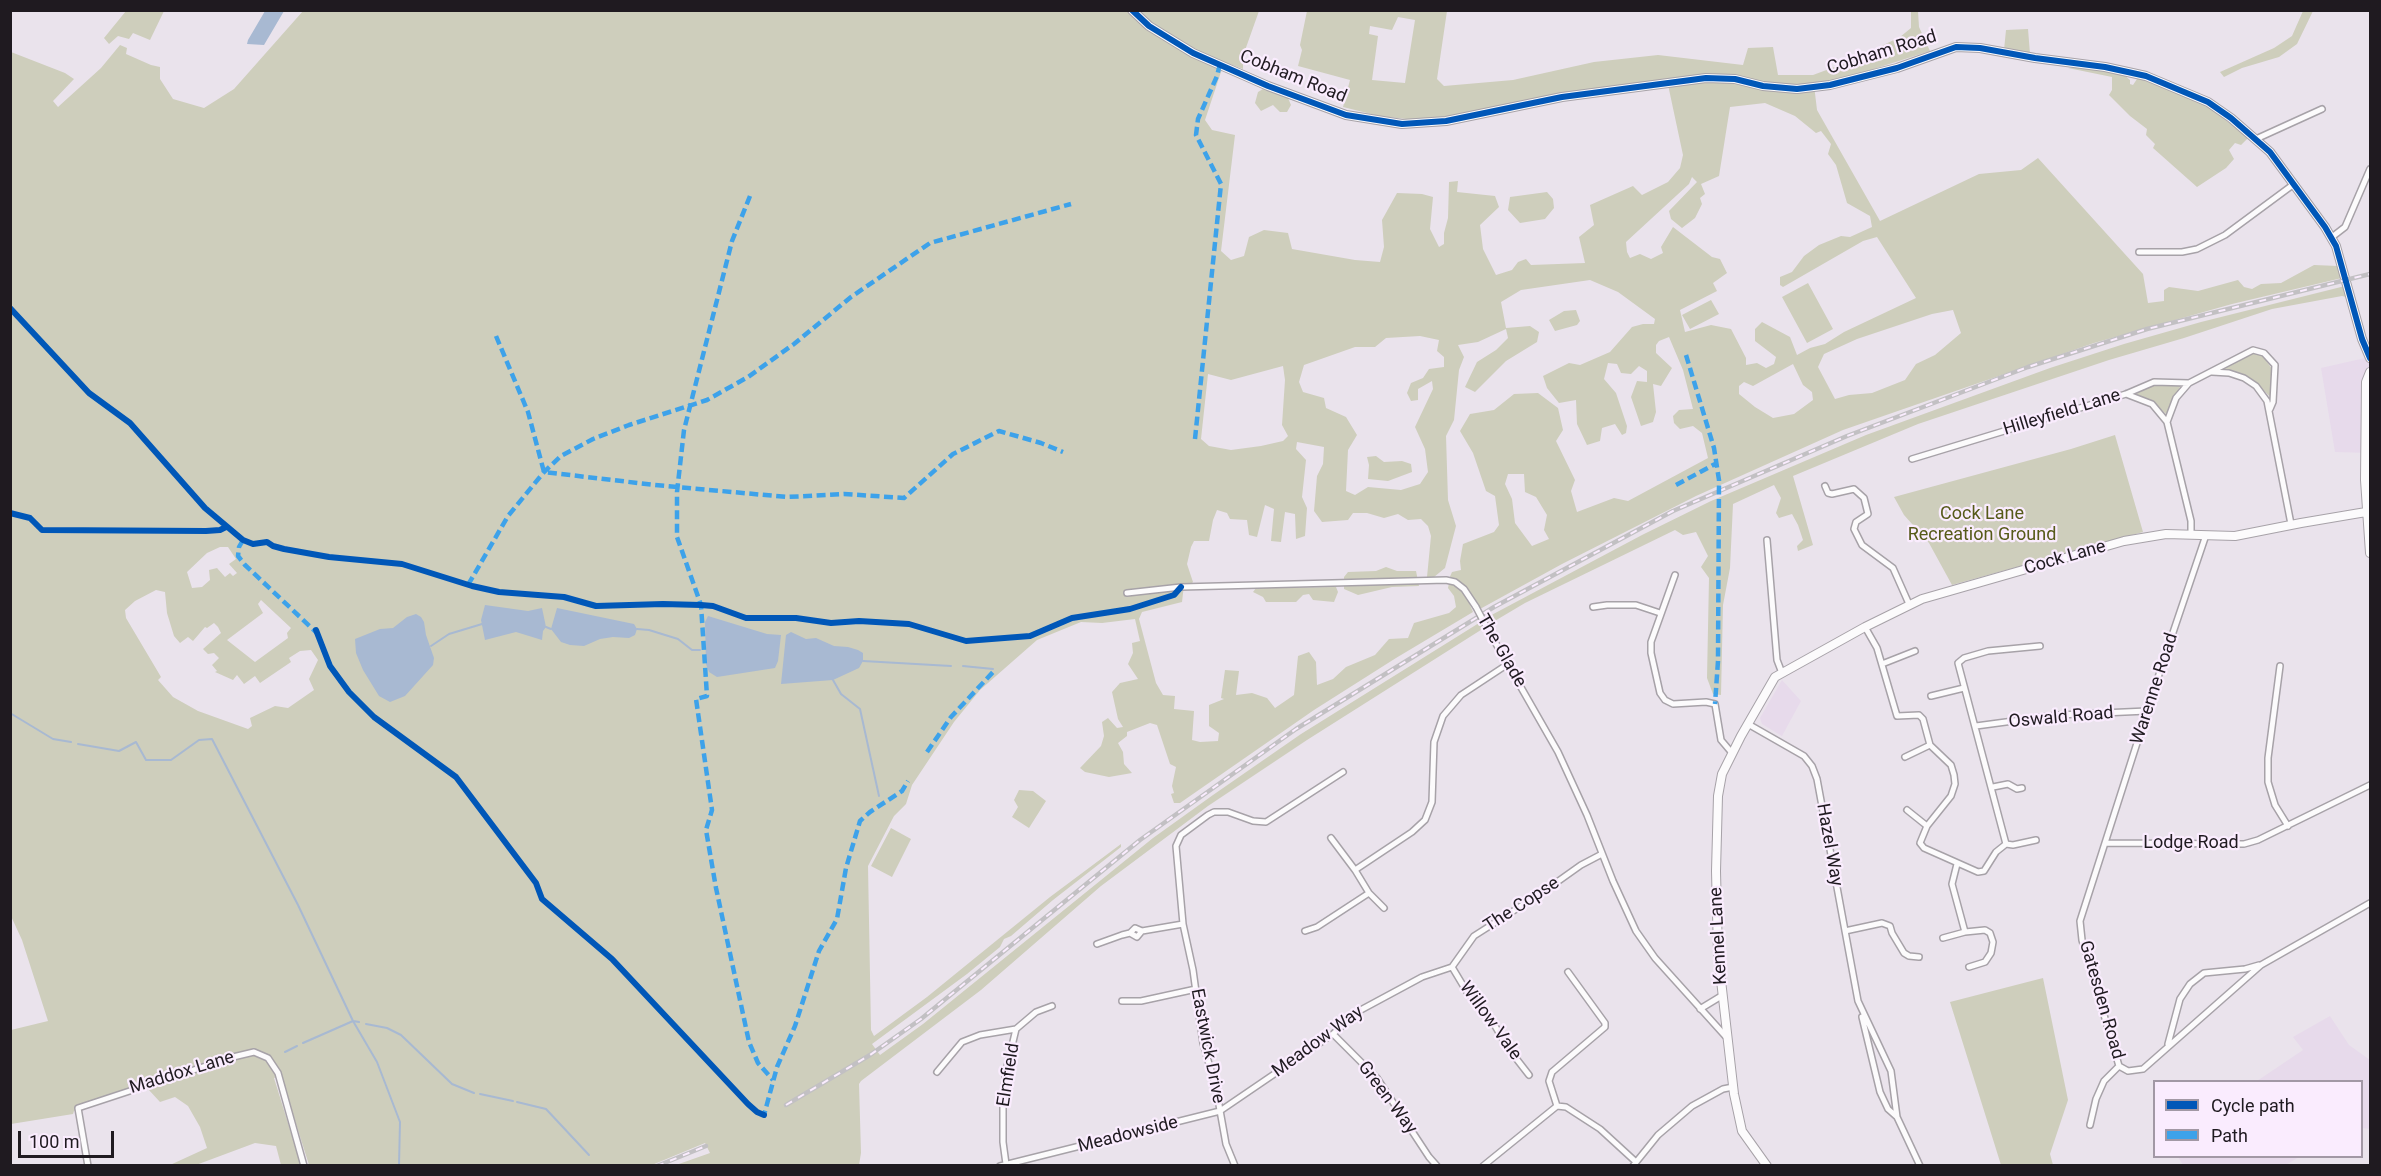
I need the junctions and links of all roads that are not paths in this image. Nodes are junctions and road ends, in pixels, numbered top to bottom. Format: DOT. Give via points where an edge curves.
graph roads {
  1 [pos="1132,10"];
  2 [pos="2322,109"];
  3 [pos="2256,139"];
  4 [pos="2370,169"];
  5 [pos="2368,182"];
  6 [pos="2294,184"];
  7 [pos="2332,237"];
  8 [pos="2139,252"];
  9 [pos="2370,358"];
  10 [pos="2210,372"];
  11 [pos="2370,372"];
  12 [pos="2189,383"];
  13 [pos="2126,394"];
  14 [pos="2270,409"];
  15 [pos="2167,422"];
  16 [pos="1912,459"];
  17 [pos="1825,486"];
  18 [pos="2366,513"];
  19 [pos="2291,524"];
  20 [pos="2192,535"];
  21 [pos="2206,535"];
  22 [pos="1767,540"];
  23 [pos="2370,553"];
  24 [pos="1675,575"];
  25 [pos="1127,593"];
  26 [pos="1909,604"];
  27 [pos="1593,607"];
  28 [pos="1660,613"];
  29 [pos="1865,627"];
  30 [pos="2040,646"];
  31 [pos="1916,651"];
  32 [pos="1508,664"];
  33 [pos="1882,664"];
  34 [pos="2280,666"];
  35 [pos="1782,672"];
  36 [pos="1964,688"];
  37 [pos="1931,696"];
  38 [pos="2147,711"];
  39 [pos="1748,724"];
  40 [pos="1976,726"];
  41 [pos="1930,745"];
  42 [pos="1732,753"];
  43 [pos="1905,757"];
  44 [pos="1343,771"];
  45 [pos="2370,785"];
  46 [pos="1993,787"];
  47 [pos="2022,788"];
  48 [pos="1907,810"];
  49 [pos="1927,826"];
  50 [pos="2288,826"];
  51 [pos="1331,838"];
  52 [pos="2036,840"];
  53 [pos="2106,843"];
  54 [pos="2006,844"];
  55 [pos="1602,854"];
  56 [pos="1958,864"];
  57 [pos="1355,870"];
  58 [pos="1369,893"];
  59 [pos="2370,903"];
  60 [pos="1384,908"];
  61 [pos="1183,924"];
  62 [pos="1845,931"];
  63 [pos="1305,932"];
  64 [pos="1965,932"];
  65 [pos="1943,938"];
  66 [pos="1097,944"];
  67 [pos="1919,957"];
  68 [pos="2261,965"];
  69 [pos="1452,967"];
  70 [pos="1969,967"];
  71 [pos="1568,972"];
  72 [pos="1196,989"];
  73 [pos="1723,995"];
  74 [pos="1122,1001"];
  75 [pos="1858,1001"];
  76 [pos="1052,1006"];
  77 [pos="1700,1009"];
  78 [pos="1016,1029"];
  79 [pos="1333,1034"];
  80 [pos="1728,1039"];
  81 [pos="2168,1046"];
  82 [pos="2119,1066"];
  83 [pos="937,1072"];
  84 [pos="1529,1075"];
  85 [pos="1733,1086"];
  86 [pos="1557,1106"];
  87 [pos="1220,1111"];
  88 [pos="1897,1117"];
  89 [pos="2090,1125"];
  90 [pos="1033,1158"];
  91 [pos="1634,1164"];
  92 [pos="1003,1165"];
  93 [pos="88,1166"];
  94 [pos="304,1166"];
  95 [pos="1034,1166"];
  96 [pos="1235,1166"];
  97 [pos="1437,1166"];
  98 [pos="1483,1166"];
  99 [pos="1767,1166"];
  100 [pos="1920,1166"];
  1 -- 3 [label="street, Cobham Road" via="1149,26 1193,53 1258,82 1325,109 1391,123 1446,121 1562,97 1706,78 1797,89 1830,85 1967,46 2146,76 2208,102"];
  2 -- 3 [label="street"];
  3 -- 6 [label="street, Cobham Road"];
  4 -- 5 [label="street"];
  5 -- 7 [label="street" via="2343,231"];
  6 -- 7 [label="street, Cobham Road"];
  6 -- 8 [label="street" via="2225,235 2197,249"];
  7 -- 9 [label="street, Cobham Road"];
  10 -- 12 [label="street, Hilleyfield Lane"];
  10 -- 14 [label="street, Hilleyfield Lane" via="2237,375 2251,382"];
  10 -- 14 [label="street, Hilleyfield Lane" via="2248,351 2264,353 2276,370"];
  11 -- 18 [label="street" via="2366,382"];
  12 -- 13 [label="street, Hilleyfield Lane" via="2154,382"];
  12 -- 15 [label="street" via="2176,398"];
  13 -- 15 [label="street" via="2152,404"];
  13 -- 16 [label="street, Hilleyfield Lane"];
  14 -- 19 [label="street, Hilleyfield Lane"];
  15 -- 20 [label="street"];
  17 -- 26 [label="street" via="1828,493 1854,489 1864,498 1868,514 1856,522 1854,529 1862,545 1893,568"];
  18 -- 19 [label="street, Cock Lane"];
  18 -- 23 [label="street"];
  19 -- 21 [label="street, Cock Lane" via="2241,536"];
  20 -- 21 [label="street, Cock Lane"];
  20 -- 26 [label="street, Cock Lane" via="2134,538"];
  21 -- 38 [label="street, Warenne Road"];
  22 -- 35 [label="street" via="1776,660"];
  24 -- 28 [label="street"];
  25 -- 32 [label="street, The Glade, bridge" via="1181,587 1446,580 1464,589"];
  26 -- 29 [label="street, Cock Lane"];
  27 -- 28 [label="street" via="1636,605"];
  28 -- 42 [label="street" via="1651,648 1662,698 1673,704 1715,704 1721,740"];
  29 -- 33 [label="street"];
  29 -- 35 [label="street, Cock Lane"];
  30 -- 36 [label="street" via="1988,651 1964,658 1958,663"];
  31 -- 33 [label="street"];
  32 -- 55 [label="street, The Glade" via="1558,752"];
  32 -- 57 [label="street" via="1461,695 1439,724 1434,742 1432,802 1425,820"];
  33 -- 41 [label="street" via="1897,716 1919,715"];
  34 -- 50 [label="street" via="2268,782 2275,805"];
  35 -- 39 [label="street, Kennel Lane" via="1773,680"];
  36 -- 37 [label="street"];
  36 -- 40 [label="street"];
  38 -- 40 [label="street, Oswald Road" via="2058,715"];
  38 -- 53 [label="street, Warenne Road"];
  39 -- 42 [label="street, Kennel Lane"];
  39 -- 62 [label="street, Hazel Way" via="1804,756 1812,766"];
  40 -- 46 [label="street"];
  41 -- 43 [label="street"];
  41 -- 49 [label="street" via="1951,765 1955,784 1951,796"];
  42 -- 73 [label="street, Kennel Lane" via="1718,796 1716,932"];
  44 -- 61 [label="street, Eastwick Drive" via="1272,819 1259,822 1228,812 1214,812 1181,835 1176,852"];
  45 -- 50 [label="street, Lodge Road"];
  46 -- 47 [label="street" via="2008,784"];
  46 -- 54 [label="street"];
  48 -- 49 [label="street"];
  49 -- 56 [label="street" via="1920,843 1924,848"];
  50 -- 53 [label="street, Lodge Road" via="2244,844"];
  51 -- 57 [label="street"];
  52 -- 54 [label="street"];
  53 -- 82 [label="street, Gatesden Road" via="2080,928"];
  54 -- 56 [label="street" via="1984,871"];
  55 -- 69 [label="street, The Copse" via="1474,936"];
  55 -- 77 [label="street, The Glade" via="1645,944"];
  56 -- 64 [label="street" via="1952,884"];
  57 -- 58 [label="street"];
  58 -- 60 [label="street"];
  58 -- 63 [label="street"];
  59 -- 68 [label="street, Gatesden Road"];
  61 -- 66 [label="street" via="1142,931 1137,937 1130,933"];
  61 -- 72 [label="street, Eastwick Drive"];
  62 -- 67 [label="street" via="1882,923 1890,926 1904,953"];
  62 -- 75 [label="street, Hazel Way"];
  64 -- 65 [label="street"];
  64 -- 70 [label="street" via="1985,930 1993,942 1985,962"];
  68 -- 81 [label="street, Gatesden Road"];
  68 -- 81 [label="street, Gatesden Road" via="2204,973 2190,984 2180,999"];
  69 -- 79 [label="street, Meadow Way" via="1369,1005"];
  69 -- 84 [label="street, Willow Vale"];
  71 -- 86 [label="street" via="1605,1027 1552,1072 1549,1081"];
  72 -- 74 [label="street" via="1141,1001"];
  72 -- 87 [label="street, Eastwick Drive" via="1203,1043"];
  73 -- 77 [label="street"];
  73 -- 80 [label="street, Kennel Lane"];
  75 -- 88 [label="street, Hazel Way" via="1891,1071"];
  75 -- 88 [label="street, Hazel Way" via="1880,1092"];
  76 -- 78 [label="street, Elmfield" via="1036,1012"];
  77 -- 80 [label="street, The Glade"];
  78 -- 83 [label="street" via="962,1042"];
  78 -- 92 [label="street, Elmfield" via="1003,1101"];
  79 -- 87 [label="street, Meadow Way"];
  79 -- 97 [label="street, Green Way" via="1377,1078"];
  80 -- 85 [label="street, Kennel Lane"];
  81 -- 82 [label="street, Gatesden Road" via="2143,1069 2128,1071"];
  82 -- 89 [label="street" via="2104,1081"];
  85 -- 91 [label="street" via="1692,1106"];
  85 -- 99 [label="street, Kennel Lane" via="1742,1131"];
  86 -- 91 [label="street" via="1566,1107 1600,1129"];
  86 -- 98 [label="street"];
  87 -- 90 [label="street, Meadowside"];
  87 -- 96 [label="street, Eastwick Drive"];
  88 -- 100 [label="street, Hazel Way"];
  90 -- 92 [label="street, Meadowside"];
  90 -- 95 [label="street"];
  93 -- 94 [label="street, Maddox Lane" via="78,1108 254,1052 268,1058 278,1073"];
}
